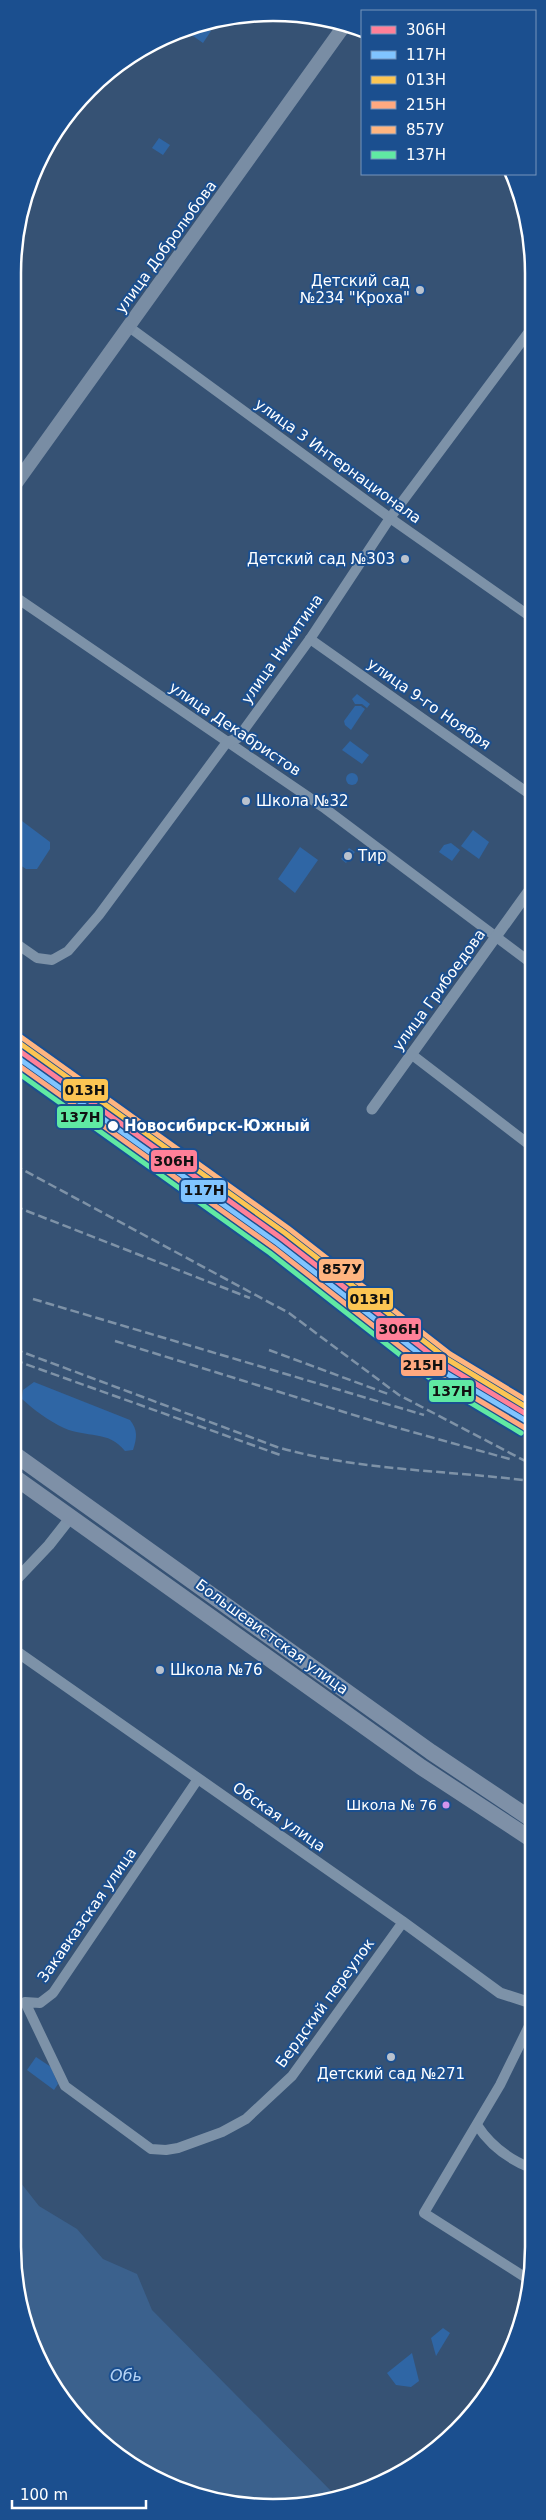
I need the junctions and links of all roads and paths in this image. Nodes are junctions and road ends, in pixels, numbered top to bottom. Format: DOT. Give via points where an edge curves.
graph roads {
  1 [pos="341,31"];
  2 [pos="129,327"];
  3 [pos="525,337"];
  4 [pos="21,476"];
  5 [pos="390,518"];
  6 [pos="21,601"];
  7 [pos="525,614"];
  8 [pos="310,639"];
  9 [pos="227,742"];
  10 [pos="525,791"];
  11 [pos="525,897"];
  12 [pos="496,938"];
  13 [pos="21,947"];
  14 [pos="525,959"];
  15 [pos="411,1054"];
  16 [pos="372,1109"];
  17 [pos="525,1141"];
  18 [pos="21,1460"];
  19 [pos="21,1482"];
  20 [pos="71,1517"];
  21 [pos="21,1575"];
  22 [pos="21,1655"];
  23 [pos="198,1779"];
  24 [pos="525,1815"];
  25 [pos="525,1835"];
  26 [pos="403,1922"];
  27 [pos="525,2001"];
  28 [pos="525,2033"];
  29 [pos="246,2119"];
  30 [pos="477,2125"];
  31 [pos="525,2166"];
  32 [pos="523,2276"];
  1 -- 2 [label="main road, улица Добролюбова"];
  2 -- 4 [label="main road, улица Добролюбова"];
  2 -- 5 [label="street, улица 3 Интернационала"];
  3 -- 5 [label="street, улица Никитина"];
  5 -- 7 [label="street, улица 3 Интернационала"];
  5 -- 8 [label="street, улица Никитина"];
  6 -- 9 [label="street, улица Декабристов"];
  8 -- 9 [label="street, улица Никитина" via="238,738"];
  8 -- 10 [label="street, улица 9-го Ноября"];
  9 -- 12 [label="street, улица Декабристов" via="323,807"];
  9 -- 13 [label="street, улица Никитина" via="68,952 52,960 37,958"];
  11 -- 12 [label="street, улица Грибоедова"];
  12 -- 14 [label="street, улица Декабристов"];
  12 -- 15 [label="street, улица Грибоедова"];
  15 -- 16 [label="street, улица Грибоедова"];
  15 -- 17 [label="street"];
  18 -- 24 [label="highway, Большевистская улица" via="431,1752"];
  19 -- 20 [label="highway, Большевистская улица"];
  20 -- 21 [label="street"];
  20 -- 25 [label="highway, Большевистская улица" via="421,1767"];
  22 -- 23 [label="street, Обская улица"];
  23 -- 26 [label="street, Обская улица"];
  23 -- 29 [label="street, Закавказская улица" via="53,1993 40,2003 25,2002 65,2086 152,2149 166,2150 222,2132"];
  26 -- 27 [label="street, Обская улица" via="500,1993"];
  26 -- 29 [label="street, Бердский переулок" via="292,2076"];
  28 -- 30 [label="street"];
  30 -- 31 [label="street" via="488,2141"];
  30 -- 32 [label="street" via="424,2213"];
}
